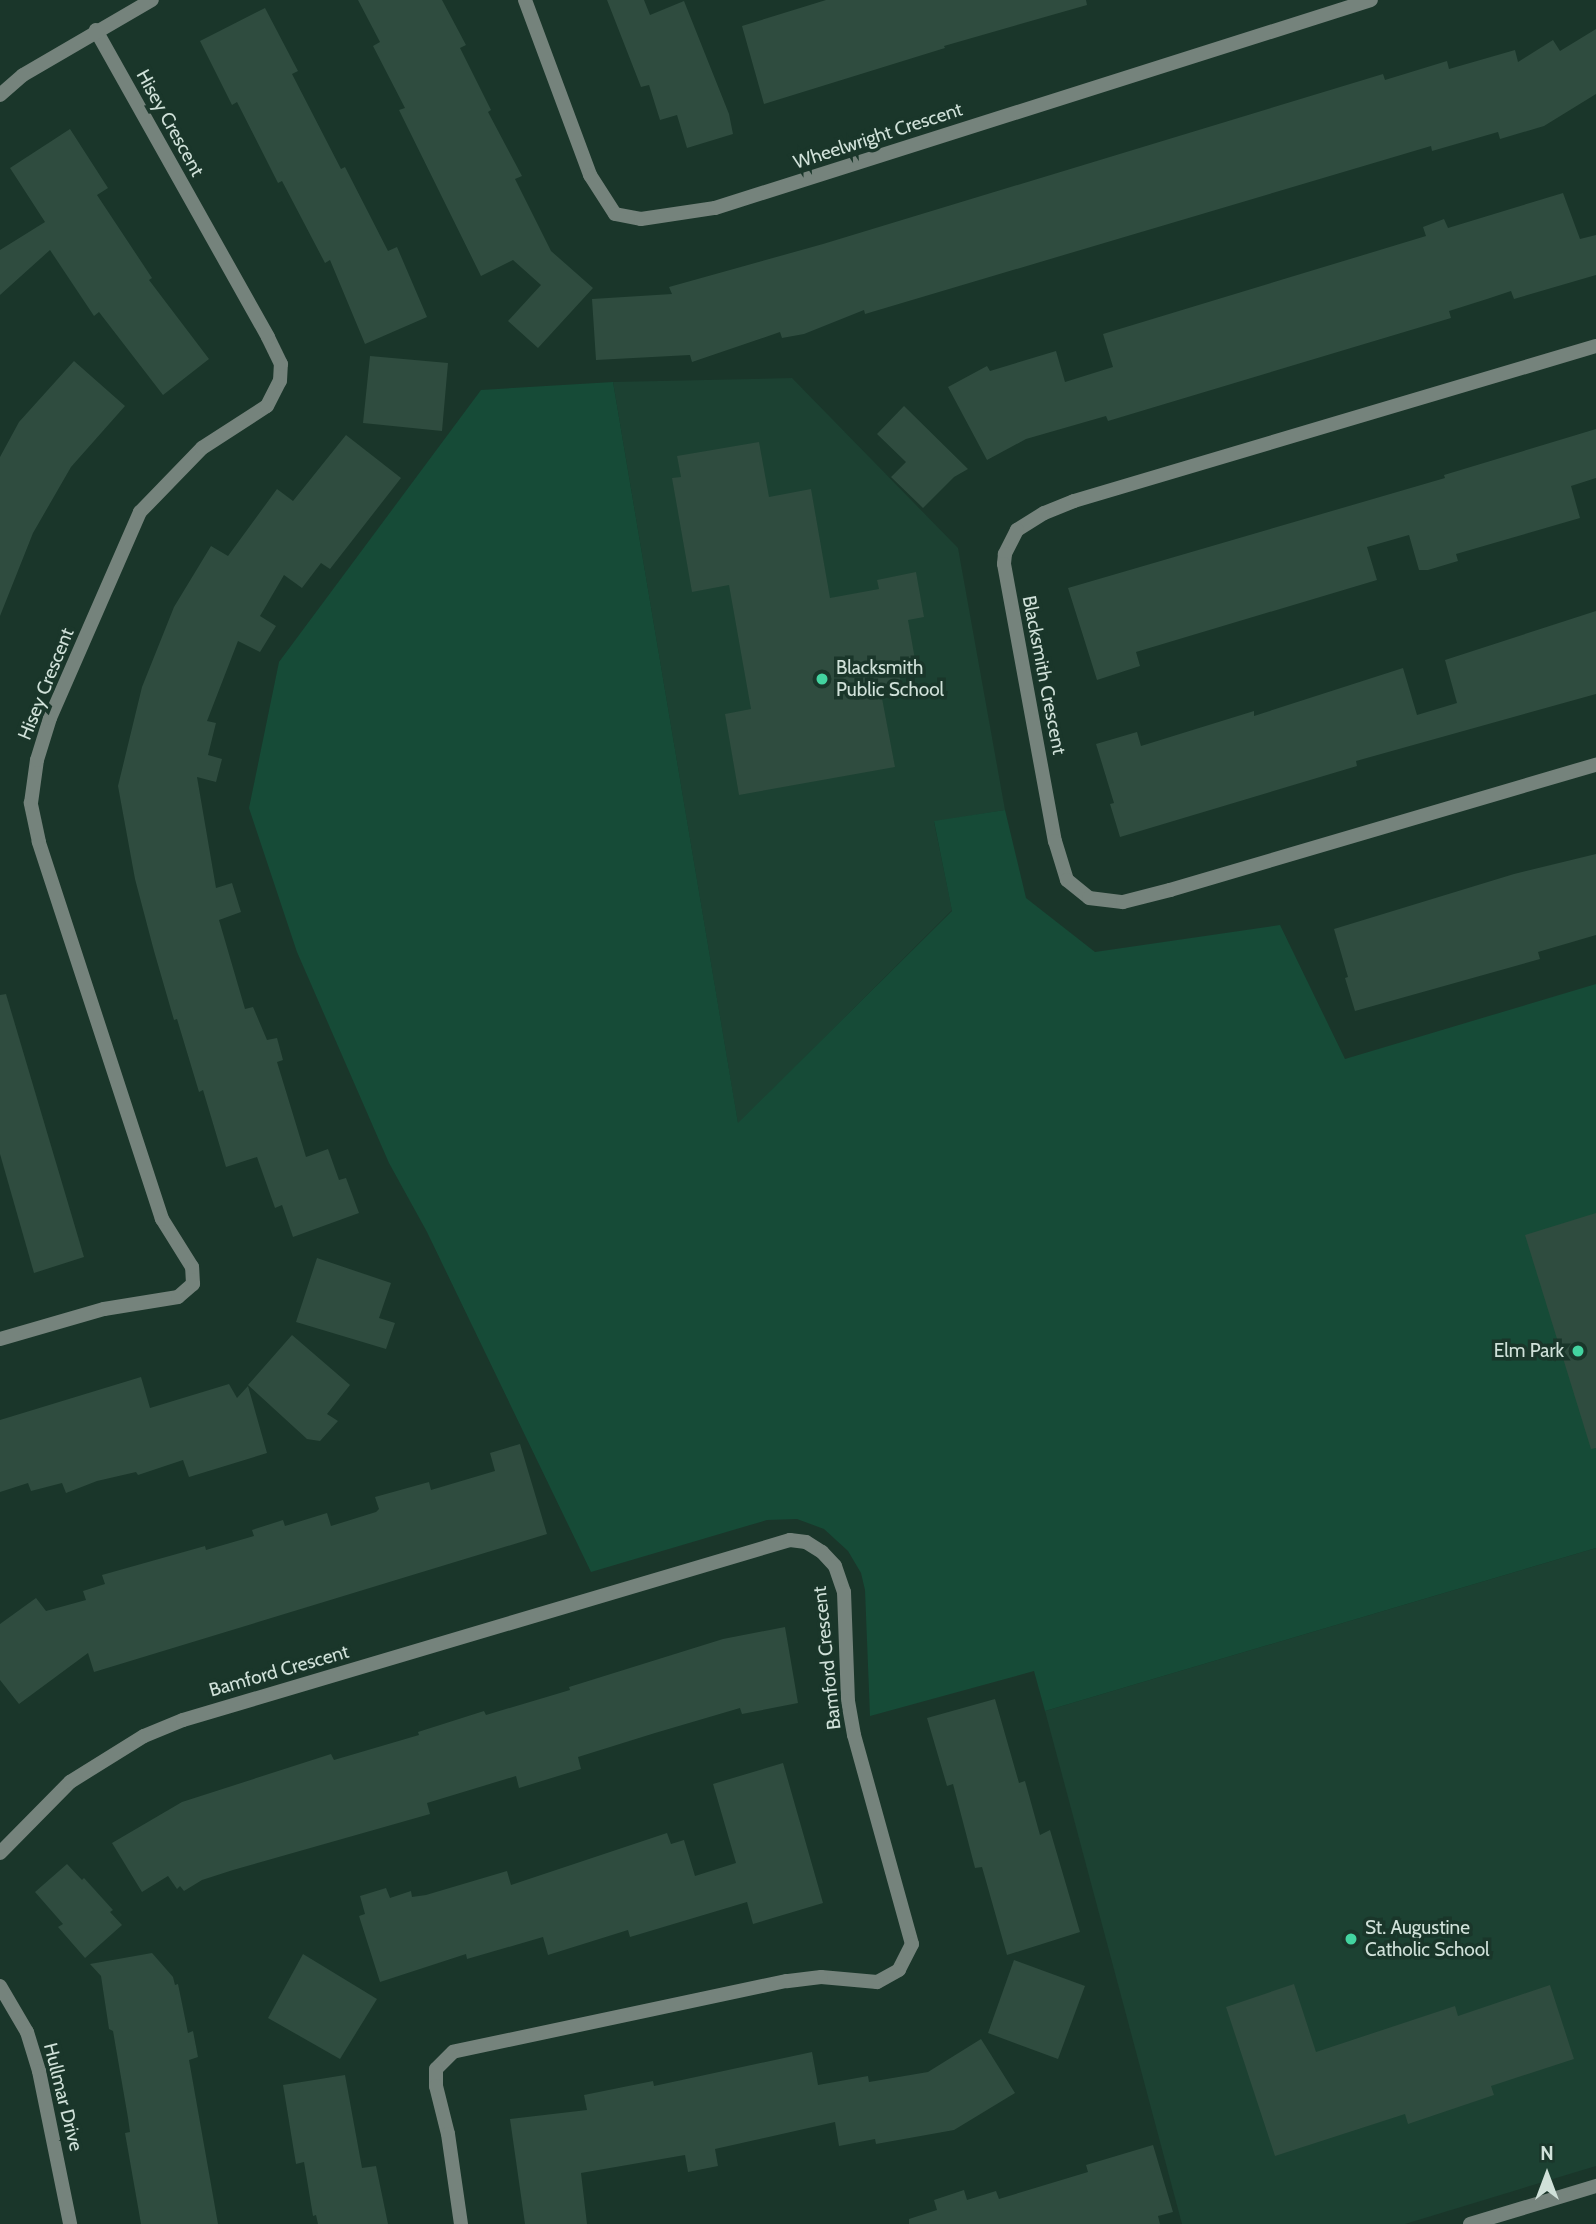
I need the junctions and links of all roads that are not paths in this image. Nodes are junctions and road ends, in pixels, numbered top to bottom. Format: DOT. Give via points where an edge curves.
graph roads {
  1 [pos="152,0"];
  2 [pos="525,0"];
  3 [pos="1371,0"];
  4 [pos="96,30"];
  5 [pos="0,95"];
  6 [pos="1596,346"];
  7 [pos="1596,765"];
  8 [pos="0,1339"];
  9 [pos="0,1853"];
  10 [pos="0,1986"];
  11 [pos="1596,2186"];
  12 [pos="70,2224"];
  13 [pos="461,2224"];
  14 [pos="1470,2224"];
  1 -- 4 [label="street"];
  2 -- 3 [label="street, Wheelwright Crescent" via="590,175 615,214 641,219 715,208"];
  4 -- 5 [label="street" via="23,75"];
  4 -- 8 [label="street, Hisey Crescent" via="268,337 281,364 281,381 267,406 202,449 140,512 50,718 37,760 31,803 39,842 162,1219 192,1267 193,1284 178,1297 104,1309"];
  6 -- 7 [label="street, Blacksmith Crescent" via="1074,501 1017,530 1004,564 1055,841 1067,880 1088,898 1123,902 1170,890"];
  9 -- 13 [label="street, Bamford Crescent" via="70,1782 144,1736 183,1720 790,1540 806,1542 822,1552 835,1566 844,1592 852,1724 912,1944 899,1969 877,1982 821,1977 786,1980 453,2052 436,2069 436,2086"];
  10 -- 12 [label="street, Hullmar Drive" via="27,2032 39,2071"];
  11 -- 14 [label="street"];
}
